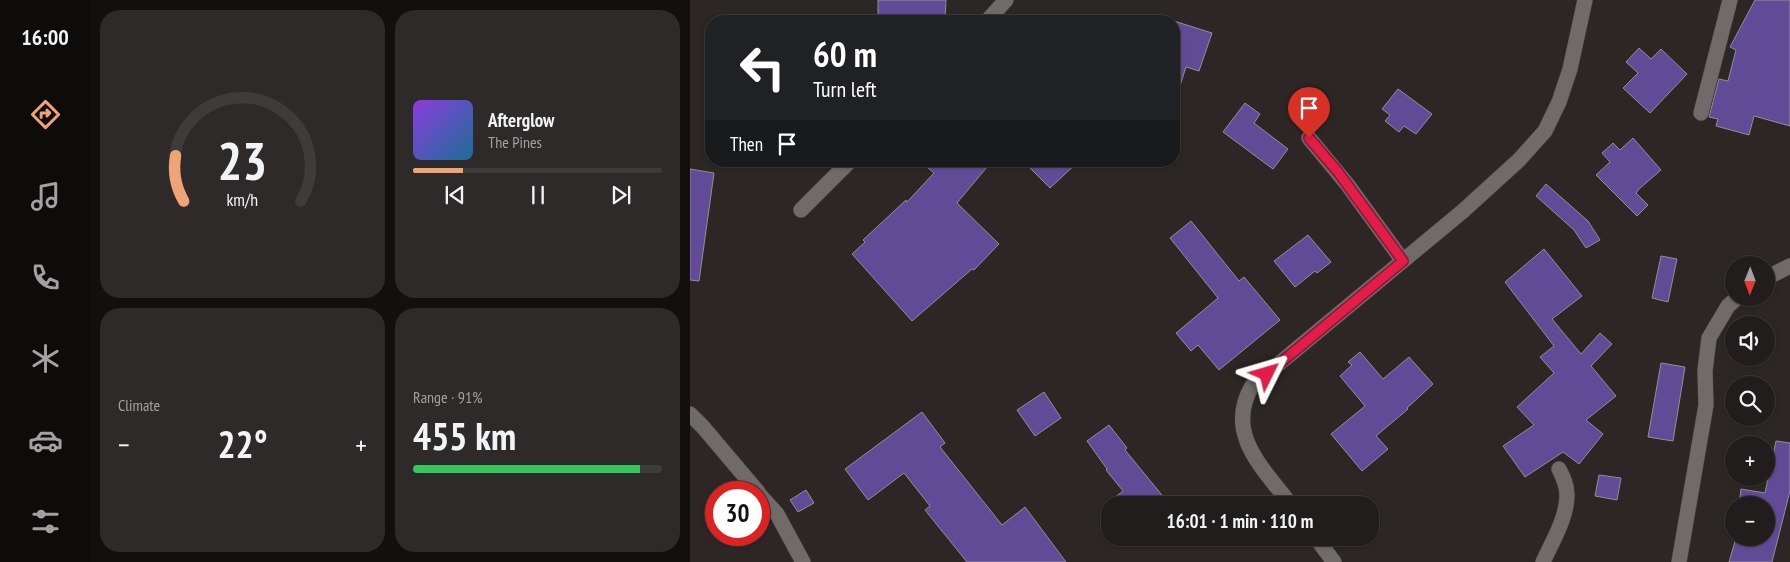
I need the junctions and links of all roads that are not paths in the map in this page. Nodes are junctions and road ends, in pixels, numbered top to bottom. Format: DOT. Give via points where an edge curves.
graph roads {
  1 [pos="1006,0"];
  2 [pos="1585,0"];
  3 [pos="1730,0"];
  4 [pos="992,15"];
  5 [pos="1701,113"];
  6 [pos="1309,138"];
  7 [pos="844,167"];
  8 [pos="801,210"];
  9 [pos="1403,261"];
  10 [pos="1790,266"];
  11 [pos="1775,274"];
  12 [pos="1728,306"];
  13 [pos="690,414"];
  14 [pos="1559,469"];
  15 [pos="748,481"];
  16 [pos="1284,496"];
  17 [pos="770,506"];
  18 [pos="1322,546"];
  19 [pos="803,562"];
  20 [pos="1334,562"];
  21 [pos="1543,562"];
  22 [pos="1679,562"];
  1 -- 4 [label="street"];
  2 -- 9 [label="street" via="1570,69 1545,131 1463,212"];
  3 -- 5 [label="street"];
  6 -- 9 [label="street"];
  7 -- 8 [label="street"];
  9 -- 16 [label="street" via="1252,386 1246,397 1242,408 1246,441"];
  10 -- 11 [label="street"];
  12 -- 22 [label="street" via="1709,338 1706,404"];
  13 -- 15 [label="street"];
  14 -- 21 [label="street" via="1566,484 1566,504"];
  17 -- 19 [label="street"];
  18 -- 20 [label="street"];
}
